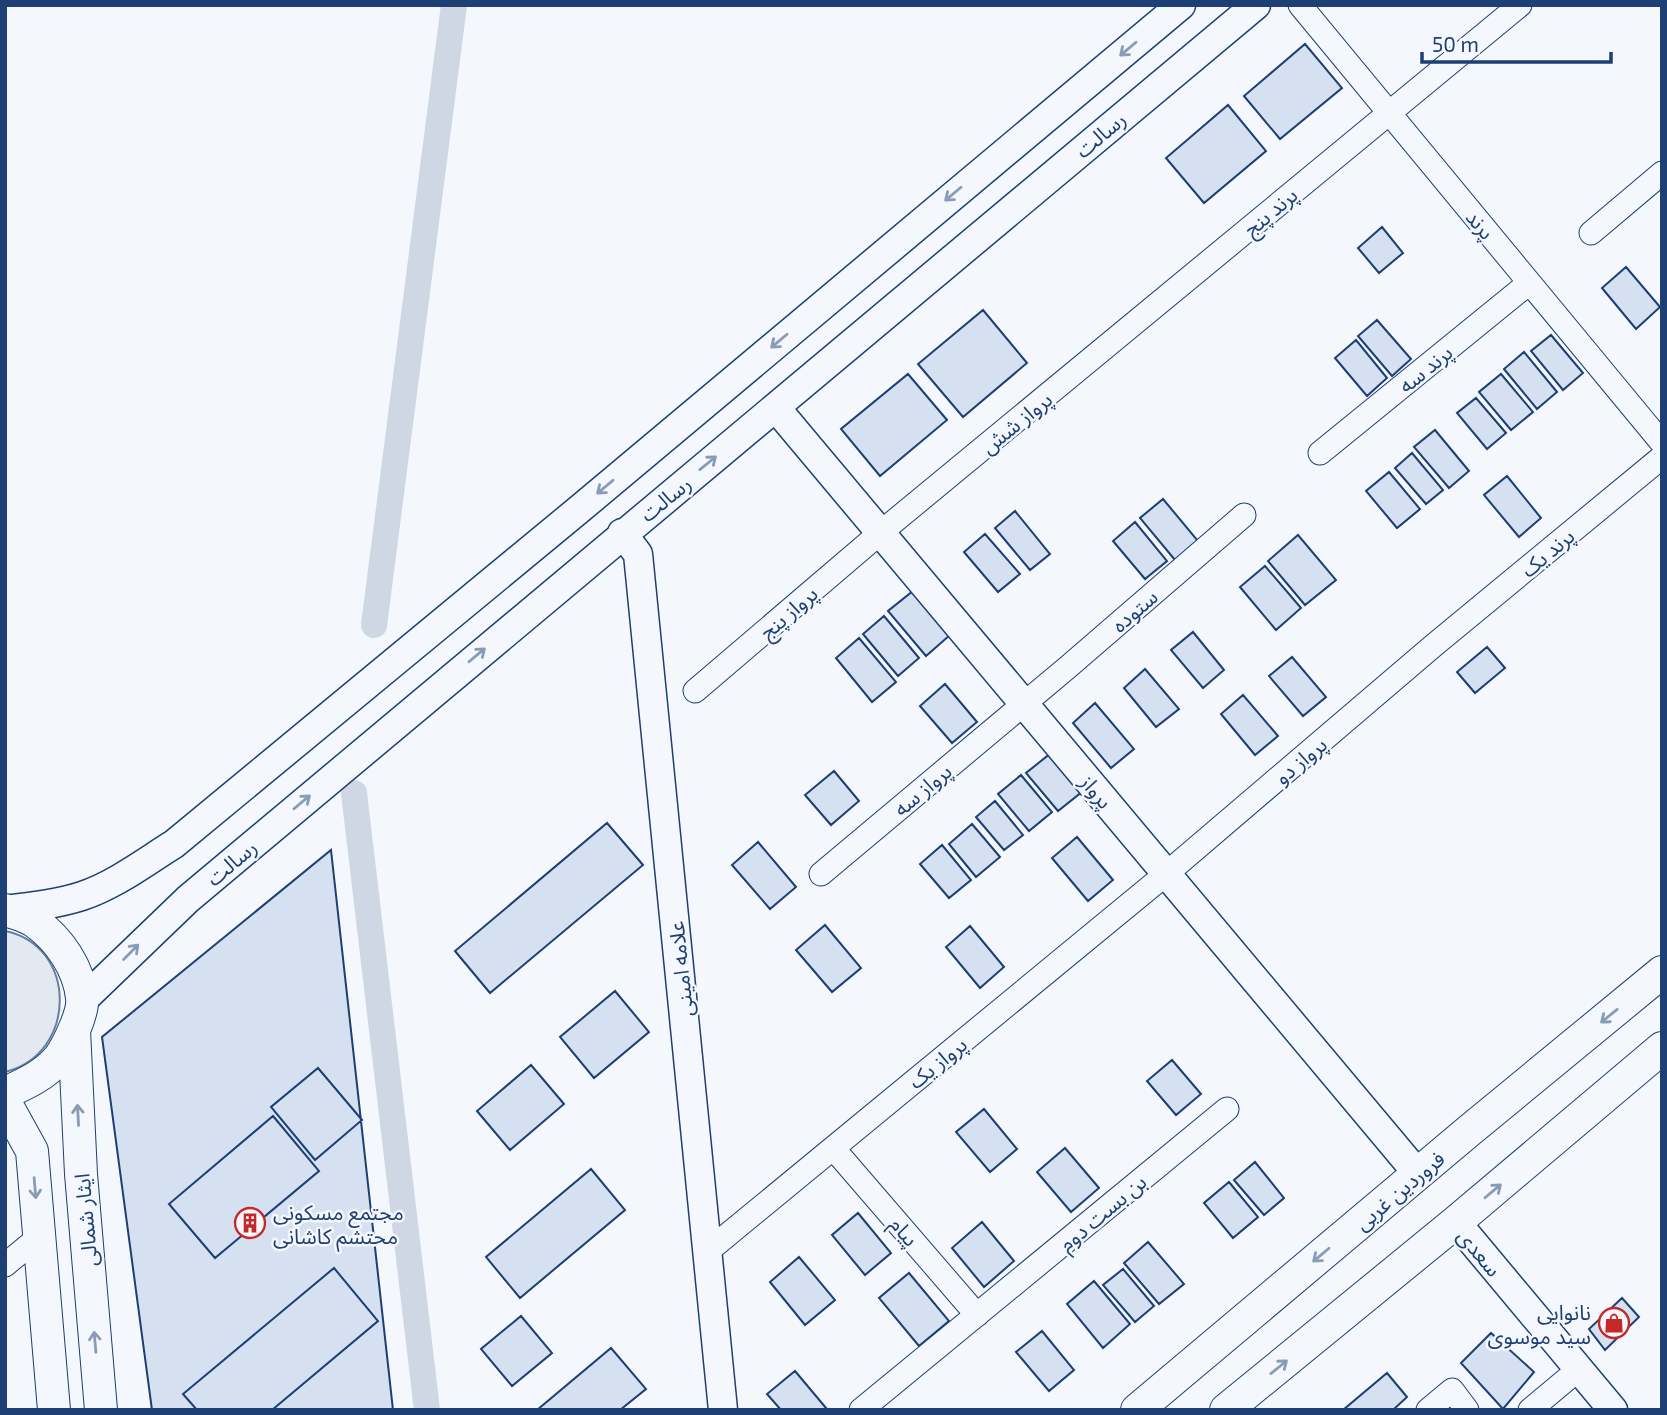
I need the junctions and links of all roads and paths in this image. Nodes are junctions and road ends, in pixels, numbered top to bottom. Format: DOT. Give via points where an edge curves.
graph roads {
  1 [pos="1181,5"];
  2 [pos="1256,5"];
  3 [pos="1300,5"];
  4 [pos="1520,5"];
  5 [pos="1388,112"];
  6 [pos="1662,173"];
  7 [pos="1591,233"];
  8 [pos="1529,283"];
  9 [pos="1152,311"];
  10 [pos="776,408"];
  11 [pos="1662,443"];
  12 [pos="1320,453"];
  13 [pos="1662,457"];
  14 [pos="1244,515"];
  15 [pos="622,533"];
  16 [pos="880,533"];
  17 [pos="1433,646"];
  18 [pos="695,691"];
  19 [pos="1023,703"];
  20 [pos="821,874"];
  21 [pos="1166,874"];
  22 [pos="5,910"];
  23 [pos="1662,972"];
  24 [pos="83,1000"];
  25 [pos="74,1030"];
  26 [pos="1662,1048"];
  27 [pos="5,1093"];
  28 [pos="5,1102"];
  29 [pos="1227,1109"];
  30 [pos="832,1148"];
  31 [pos="1418,1174"];
  32 [pos="1456,1222"];
  33 [pos="39,1237"];
  34 [pos="708,1251"];
  35 [pos="5,1265"];
  36 [pos="977,1315"];
  37 [pos="1579,1369"];
  38 [pos="54,1410"];
  39 [pos="101,1410"];
  40 [pos="723,1410"];
  41 [pos="861,1410"];
  42 [pos="1137,1410"];
  43 [pos="1226,1410"];
  44 [pos="1428,1410"];
  45 [pos="1466,1410"];
  46 [pos="1530,1410"];
  47 [pos="1613,1410"];
  1 -- 22 [label="street, one-way" via="174,844 83,896"];
  2 -- 10 [label="street, رسالت"];
  3 -- 5 [label="street, پرند"];
  4 -- 5 [label="street, پرند پنج"];
  5 -- 8 [label="street, پرند"];
  5 -- 9 [label="street, پرند پنج"];
  6 -- 7 [label="street"];
  8 -- 11 [label="street, پرند"];
  8 -- 12 [label="street, پرند سه"];
  9 -- 16 [label="street, پرواز شش"];
  15 -- 10 [label="street, رسالت, one-way"];
  10 -- 16 [label="street, پرواز"];
  13 -- 17 [label="street, پرند یک"];
  14 -- 19 [label="street, ستوده"];
  24 -- 15 [label="street, رسالت, one-way" via="188,898"];
  15 -- 34 [label="street, علامه امینی" via="638,554"];
  16 -- 18 [label="street, پرواز پنج"];
  16 -- 19 [label="street, پرواز"];
  17 -- 21 [label="street, پرواز دو"];
  19 -- 20 [label="street, پرواز سه"];
  19 -- 21 [label="street, پرواز"];
  21 -- 30 [label="street, پرواز یک"];
  21 -- 31 [label="street, پرواز"];
  22 -- 24 [label="main road" via="33,920 57,940 73,968"];
  23 -- 31 [label="main road, فروردین غربی, one-way"];
  24 -- 25 [label="main road"];
  25 -- 27 [label="main road" via="59,1058 36,1079"];
  39 -- 25 [label="main road, ایثار شمالی, one-way"];
  32 -- 26 [label="main road, one-way"];
  28 -- 33 [label="main road, one-way" via="32,1151"];
  29 -- 36 [label="street, بن بست دوم"];
  30 -- 34 [label="street, پرواز یک"];
  30 -- 36 [label="street, پیام"];
  31 -- 42 [label="main road, فروردین غربی, one-way"];
  32 -- 37 [label="street, سعدی"];
  43 -- 32 [label="main road, one-way"];
  33 -- 35 [label="street"];
  33 -- 38 [label="main road"];
  34 -- 40 [label="street, علامه امینی"];
  36 -- 41 [label="street, بن بست دوم"];
  37 -- 46 [label="street"];
  37 -- 47 [label="street, سعدی"];
  44 -- 45 [label="street" via="1452,1390"];
}
